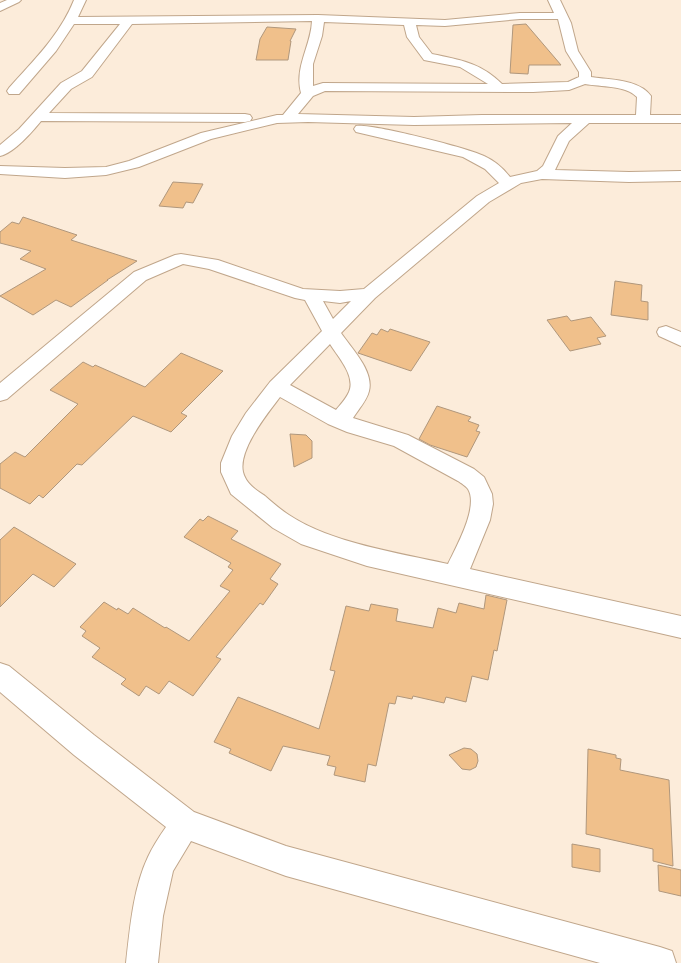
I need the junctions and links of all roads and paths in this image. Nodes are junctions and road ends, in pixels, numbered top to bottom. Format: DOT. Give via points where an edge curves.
graph roads {
  1 [pos="15,0"];
  2 [pos="80,0"];
  3 [pos="554,0"];
  4 [pos="0,8"];
  5 [pos="562,16"];
  6 [pos="318,18"];
  7 [pos="70,21"];
  8 [pos="127,22"];
  9 [pos="409,22"];
  10 [pos="583,80"];
  11 [pos="498,87"];
  12 [pos="14,91"];
  13 [pos="308,93"];
  14 [pos="38,117"];
  15 [pos="283,118"];
  16 [pos="325,118"];
  17 [pos="643,119"];
  18 [pos="681,119"];
  19 [pos="584,120"];
  20 [pos="0,152"];
  21 [pos="0,170"];
  22 [pos="542,174"];
  23 [pos="681,176"];
  24 [pos="508,184"];
  25 [pos="369,294"];
  26 [pos="311,295"];
  27 [pos="332,333"];
  28 [pos="277,387"];
  29 [pos="0,394"];
  30 [pos="340,421"];
  31 [pos="455,577"];
  32 [pos="681,627"];
  33 [pos="0,675"];
  34 [pos="185,824"];
  35 [pos="142,963"];
  36 [pos="660,963"];
  1 -- 4 [label="street"];
  2 -- 7 [label="street"];
  3 -- 5 [label="street"];
  5 -- 9 [label="street" via="520,16 445,23"];
  5 -- 10 [label="street" via="572,51 586,72"];
  6 -- 8 [label="street"];
  6 -- 9 [label="street"];
  6 -- 13 [label="street" via="319,26 307,67"];
  7 -- 8 [label="street"];
  7 -- 12 [label="street" via="62,36"];
  8 -- 14 [label="street" via="87,74 66,86"];
  9 -- 11 [label="street" via="413,37 428,57 464,64 489,78"];
  10 -- 11 [label="street" via="569,86"];
  10 -- 17 [label="street" via="640,91 644,96"];
  11 -- 13 [label="street" via="323,87"];
  13 -- 15 [label="street"];
  14 -- 15 [label="street"];
  14 -- 20 [label="street"];
  15 -- 16 [label="street"];
  15 -- 21 [label="street" via="206,136 134,164 106,171 65,173"];
  16 -- 19 [label="street" via="414,121"];
  16 -- 24 [label="street" via="352,128 468,155 495,169"];
  17 -- 18 [label="street"];
  17 -- 19 [label="street"];
  19 -- 22 [label="street" via="563,139 550,168"];
  22 -- 23 [label="street"];
  22 -- 24 [label="street"];
  24 -- 25 [label="street" via="483,199"];
  25 -- 26 [label="street" via="340,297"];
  25 -- 27 [label="street"];
  26 -- 27 [label="street"];
  26 -- 29 [label="street" via="212,264 181,259 152,270 135,280"];
  27 -- 28 [label="street"];
  27 -- 30 [label="street" via="357,371 360,380 358,392"];
  28 -- 30 [label="street"];
  28 -- 31 [label="street" via="253,418 236,449 232,472 239,488 281,522 309,537 367,556"];
  30 -- 31 [label="street" via="401,440 476,483 482,504 479,520"];
  31 -- 32 [label="street"];
  33 -- 34 [label="street"];
  34 -- 35 [label="street" via="159,867 147,916"];
  34 -- 36 [label="street" via="286,861"];
}
